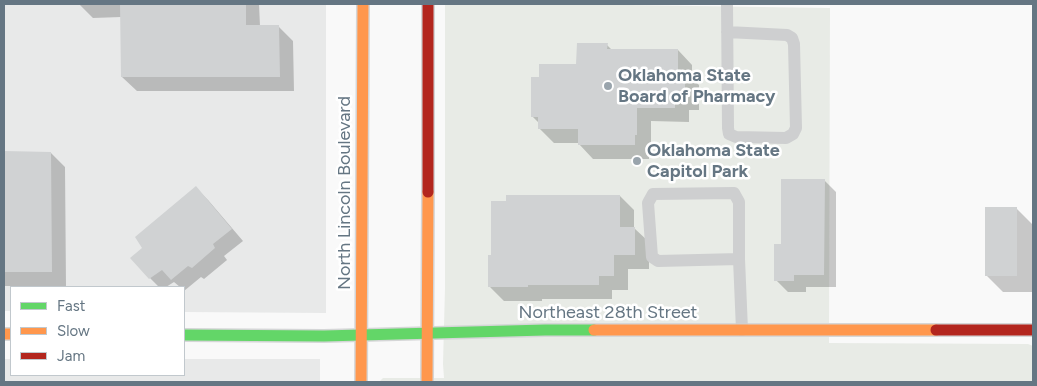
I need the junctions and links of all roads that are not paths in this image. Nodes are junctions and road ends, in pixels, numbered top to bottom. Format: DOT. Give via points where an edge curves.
graph roads {
  1 [pos="363,4"];
  2 [pos="428,4"];
  3 [pos="727,4"];
  4 [pos="727,32"];
  5 [pos="739,259"];
  6 [pos="742,330"];
  7 [pos="1033,330"];
  8 [pos="426,333"];
  9 [pos="362,334"];
  10 [pos="185,335"];
  11 [pos="361,382"];
  12 [pos="427,382"];
  1 -- 9 [label="street, North Lincoln Boulevard"];
  2 -- 8 [label="street"];
  3 -- 4 [label="lane"];
  4 -- 4 [label="lane" via="729,134 736,137 786,138 796,128 792,38 787,35"];
  5 -- 5 [label="lane" via="739,202 734,193 653,194 648,203 652,257 658,261"];
  5 -- 6 [label="lane"];
  6 -- 7 [label="street, Northeast 28th Street"];
  6 -- 8 [label="street, Northeast 28th Street"];
  8 -- 9 [label="street, Northeast 28th Street"];
  8 -- 12 [label="street"];
  9 -- 10 [label="street, Northeast 28th Street"];
  9 -- 11 [label="street, North Lincoln Boulevard"];
}
